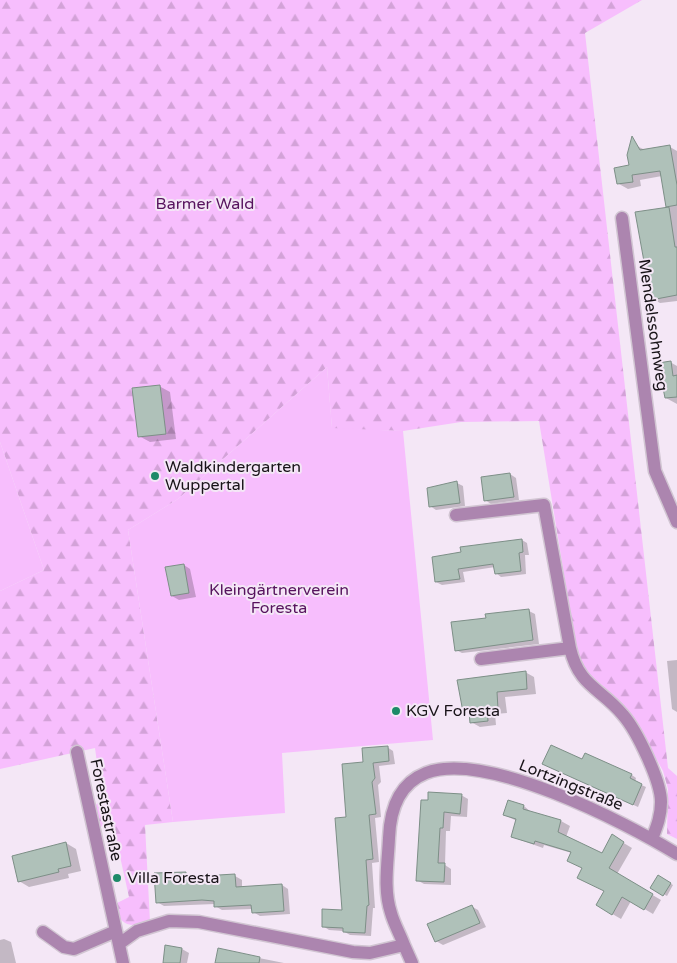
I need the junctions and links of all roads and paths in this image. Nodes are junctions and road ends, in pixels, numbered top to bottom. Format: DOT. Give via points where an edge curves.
graph roads {
  1 [pos="622,218"];
  2 [pos="456,515"];
  3 [pos="677,522"];
  4 [pos="570,648"];
  5 [pos="480,659"];
  6 [pos="77,752"];
  7 [pos="652,839"];
  8 [pos="677,854"];
  9 [pos="116,931"];
  10 [pos="43,932"];
  11 [pos="119,944"];
  12 [pos="404,945"];
  13 [pos="123,963"];
  14 [pos="412,963"];
  1 -- 3 [label="street, Mendelssohnweg" via="655,471"];
  2 -- 4 [label="street" via="544,505"];
  4 -- 5 [label="street"];
  4 -- 7 [label="street" via="574,666 585,681 623,714 649,760 661,799 660,818"];
  6 -- 9 [label="street, Forestastraße"];
  7 -- 8 [label="street, Lortzingstraße"];
  7 -- 12 [label="street, Lortzingstraße" via="576,802 509,778 467,770 446,769 426,773 397,797 389,817 387,891 390,913"];
  9 -- 10 [label="street" via="74,948 64,947"];
  9 -- 11 [label="street, Forestastraße"];
  11 -- 12 [label="street" via="137,931 169,921 199,922 353,952 370,953"];
  11 -- 13 [label="street, Forestastraße"];
  12 -- 14 [label="street, Lortzingstraße"];
}
